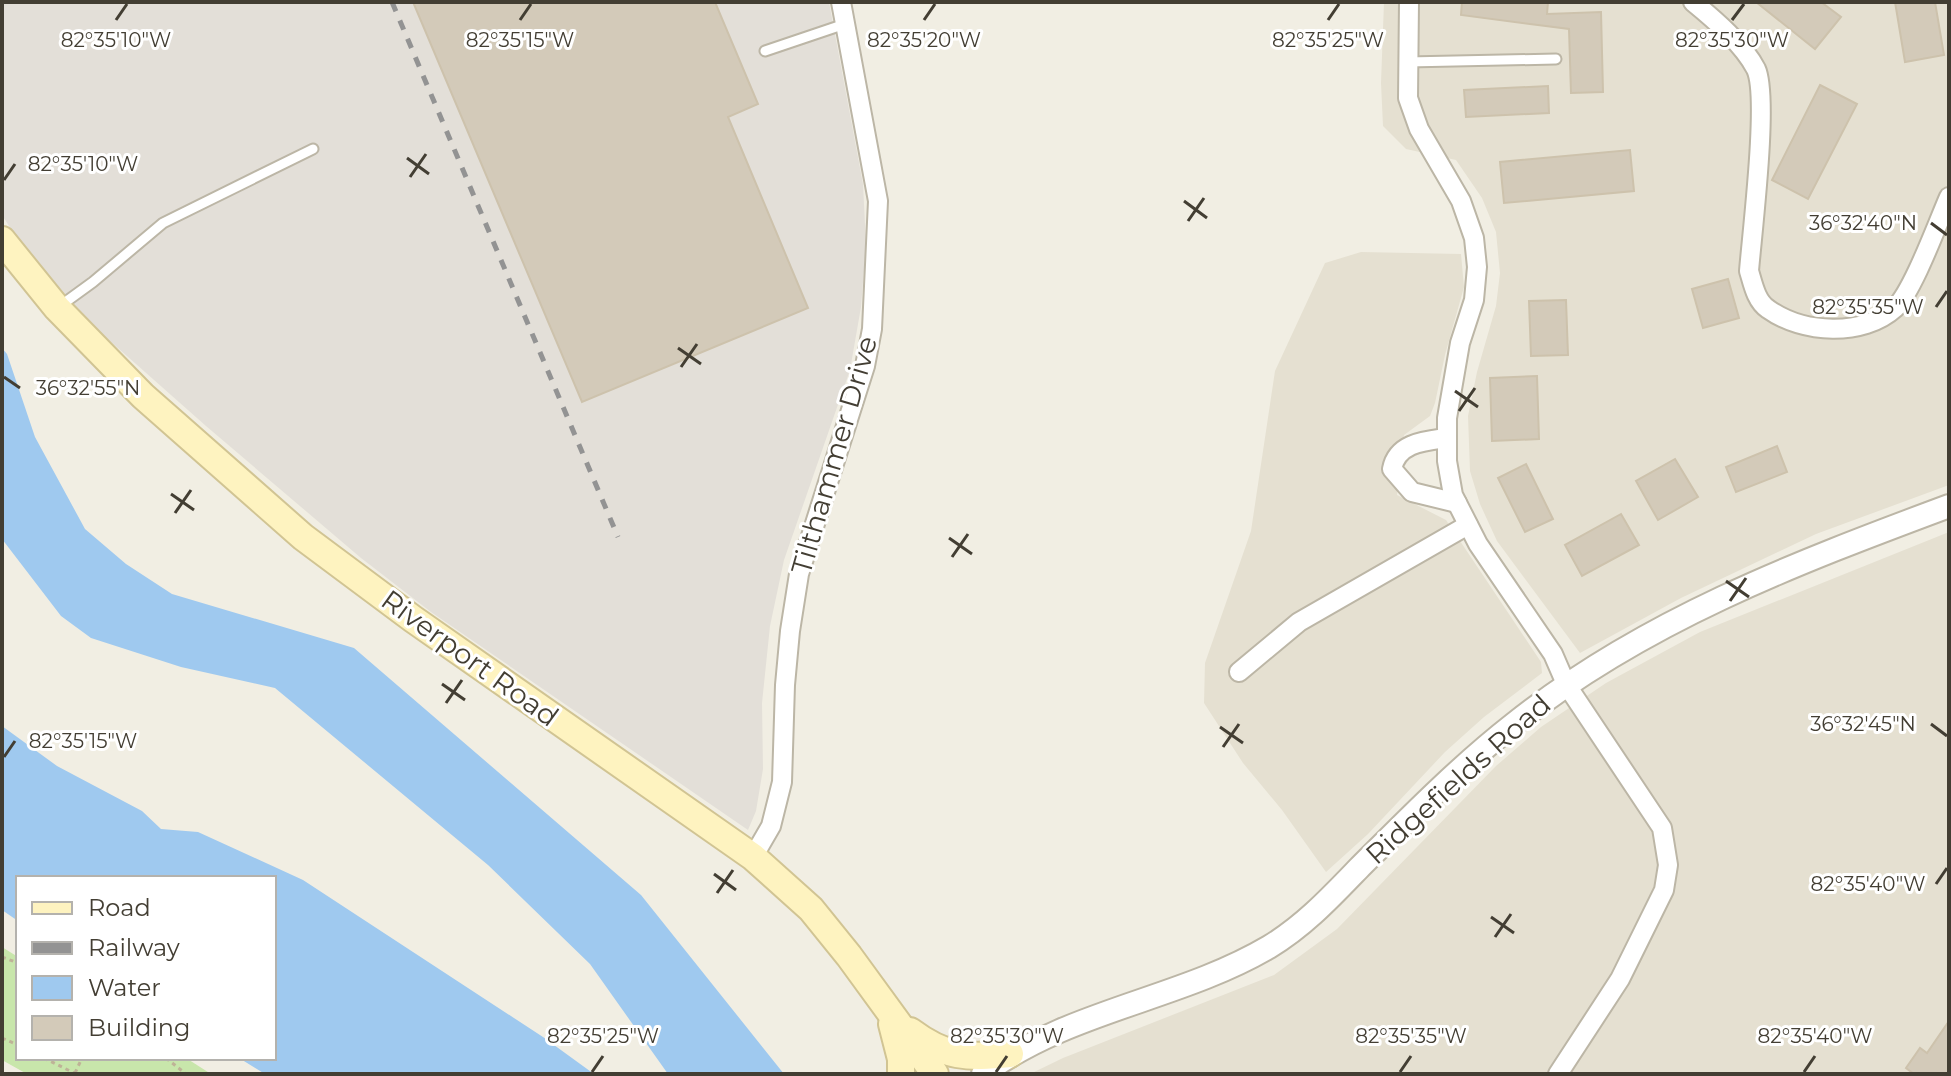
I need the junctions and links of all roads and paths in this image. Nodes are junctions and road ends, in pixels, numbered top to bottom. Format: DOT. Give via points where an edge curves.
graph roads {
  1 [pos="841,2"];
  2 [pos="1409,2"];
  3 [pos="1693,2"];
  4 [pos="845,24"];
  5 [pos="765,51"];
  6 [pos="1556,59"];
  7 [pos="1407,62"];
  8 [pos="313,149"];
  9 [pos="1949,197"];
  10 [pos="2,240"];
  11 [pos="57,308"];
  12 [pos="1446,438"];
  13 [pos="1457,503"];
  14 [pos="1949,506"];
  15 [pos="1468,525"];
  16 [pos="1239,672"];
  17 [pos="1566,684"];
  18 [pos="753,857"];
  19 [pos="885,1006"];
  20 [pos="1010,1054"];
  21 [pos="48,1060"];
  22 [pos="168,1060"];
  23 [pos="76,1074"];
  24 [pos="186,1074"];
  25 [pos="901,1074"];
  26 [pos="935,1074"];
  27 [pos="983,1074"];
  28 [pos="1558,1074"];
  1 -- 4 [label="street, Tilthammer Drive"];
  2 -- 7 [label="street"];
  3 -- 9 [label="street" via="1757,71 1760,118 1749,271 1767,309 1801,324 1832,328 1859,328 1880,319 1898,306"];
  4 -- 5 [label="lane"];
  4 -- 18 [label="street, Tilthammer Drive" via="878,201 872,329 799,574 785,685 782,782 771,826"];
  6 -- 7 [label="lane"];
  7 -- 12 [label="street" via="1408,98 1419,129 1461,201 1474,238 1474,300 1460,343"];
  8 -- 11 [label="lane" via="163,223"];
  10 -- 11 [label="main road, Riverport Road"];
  11 -- 18 [label="main road, Riverport Road" via="143,396 303,537"];
  12 -- 13 [label="street"];
  12 -- 13 [label="street" via="1408,447 1392,469 1412,492"];
  13 -- 15 [label="street"];
  14 -- 17 [label="street, Ridgefields Road" via="1738,588 1624,647"];
  15 -- 16 [label="street" via="1299,622"];
  15 -- 17 [label="street" via="1553,654"];
  17 -- 20 [label="street, Ridgefields Road" via="1475,756 1331,898 1268,948"];
  17 -- 28 [label="street" via="1662,828 1668,865 1664,890 1620,979"];
  18 -- 19 [label="main road, Riverport Road" via="811,909"];
  19 -- 20 [label="main road" via="911,1032 955,1056"];
  19 -- 25 [label="main road" via="896,1035"];
  19 -- 26 [label="main road, Riverport Road"];
  20 -- 27 [label="street, Ridgefields Road"];
  21 -- 23 [label="path"];
  22 -- 24 [label="path"];
}
